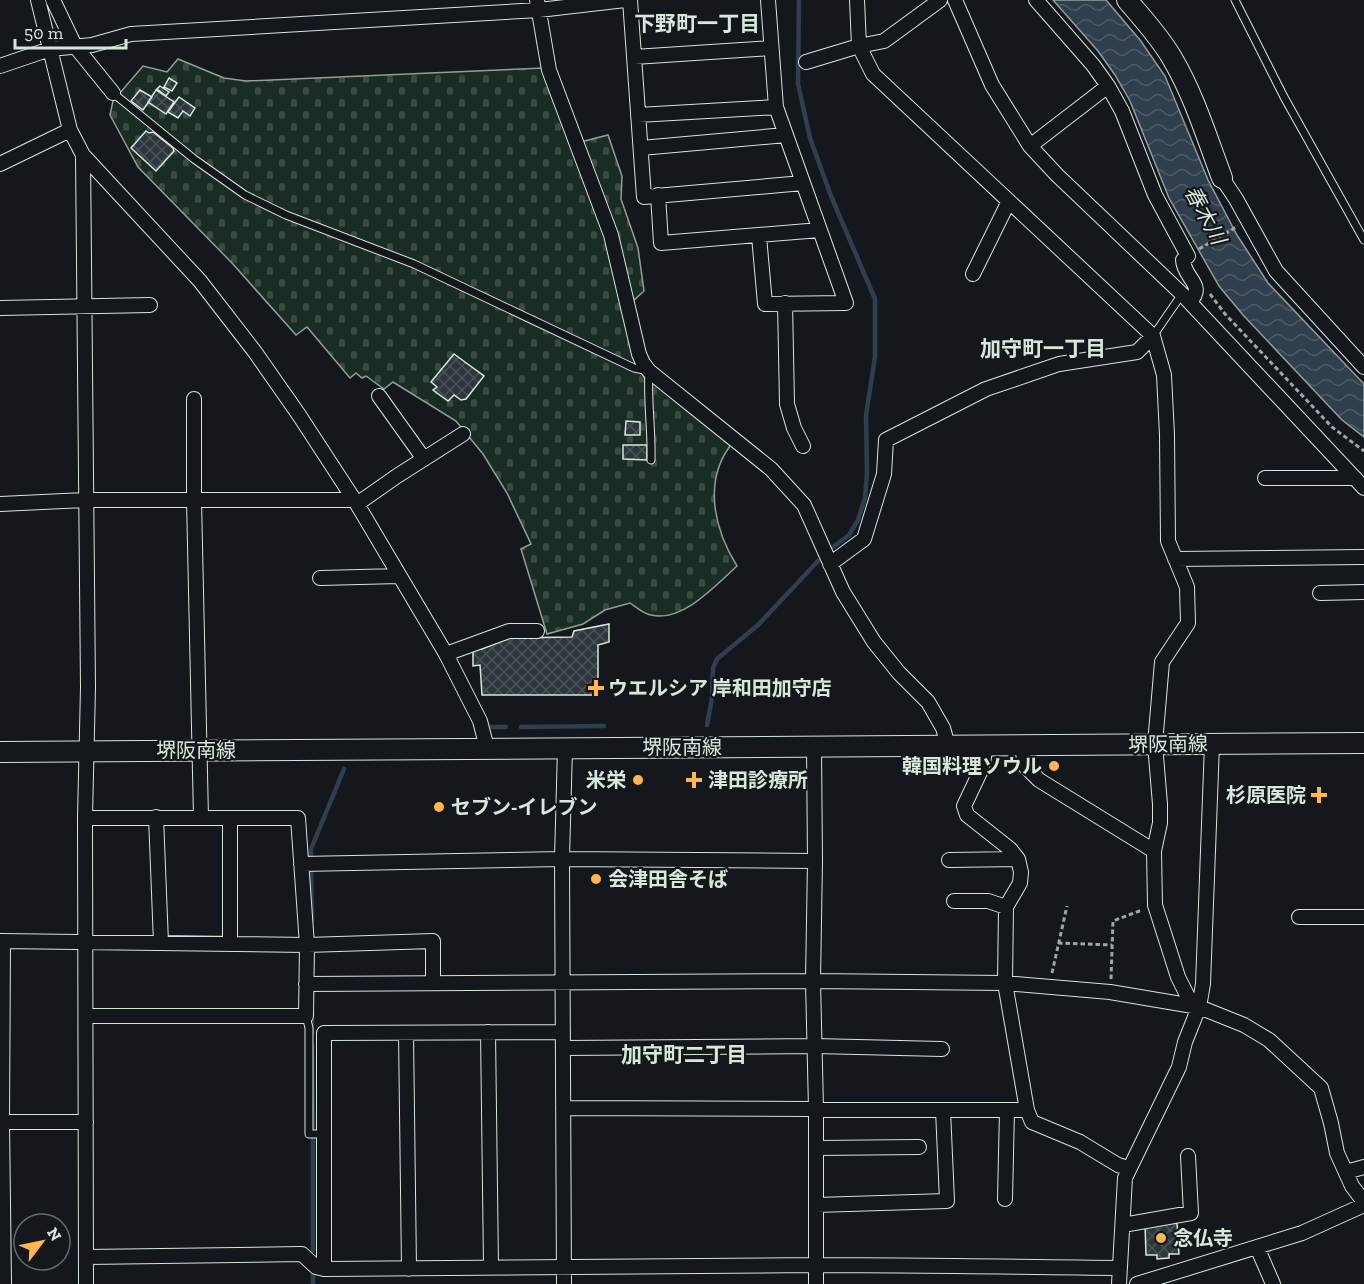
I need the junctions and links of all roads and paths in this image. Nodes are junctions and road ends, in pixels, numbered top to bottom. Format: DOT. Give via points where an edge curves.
graph roads {
  1 [pos="38,0"];
  2 [pos="53,0"];
  3 [pos="625,0"];
  4 [pos="630,0"];
  5 [pos="768,0"];
  6 [pos="857,0"];
  7 [pos="940,0"];
  8 [pos="955,0"];
  9 [pos="1036,0"];
  10 [pos="1127,0"];
  11 [pos="1235,0"];
  12 [pos="538,5"];
  13 [pos="75,46"];
  14 [pos="859,46"];
  15 [pos="771,48"];
  16 [pos="50,49"];
  17 [pos="634,57"];
  18 [pos="806,62"];
  19 [pos="0,66"];
  20 [pos="1108,86"];
  21 [pos="113,93"];
  22 [pos="776,107"];
  23 [pos="638,115"];
  24 [pos="70,130"];
  25 [pos="786,135"];
  26 [pos="1030,146"];
  27 [pos="641,148"];
  28 [pos="83,155"];
  29 [pos="0,164"];
  30 [pos="1222,178"];
  31 [pos="803,183"];
  32 [pos="658,195"];
  33 [pos="1009,201"];
  34 [pos="1242,224"];
  35 [pos="820,230"];
  36 [pos="759,236"];
  37 [pos="1364,240"];
  38 [pos="1188,256"];
  39 [pos="973,274"];
  40 [pos="1208,290"];
  41 [pos="1186,298"];
  42 [pos="785,303"];
  43 [pos="150,305"];
  44 [pos="84,307"];
  45 [pos="0,308"];
  46 [pos="1154,336"];
  47 [pos="1364,367"];
  48 [pos="650,371"];
  49 [pos="379,396"];
  50 [pos="194,399"];
  51 [pos="463,435"];
  52 [pos="803,446"];
  53 [pos="1364,451"];
  54 [pos="424,459"];
  55 [pos="651,460"];
  56 [pos="1265,478"];
  57 [pos="1359,483"];
  58 [pos="85,500"];
  59 [pos="194,500"];
  60 [pos="355,502"];
  61 [pos="0,504"];
  62 [pos="1364,557"];
  63 [pos="1175,559"];
  64 [pos="830,564"];
  65 [pos="399,576"];
  66 [pos="328,582"];
  67 [pos="1364,592"];
  68 [pos="1320,593"];
  69 [pos="537,631"];
  70 [pos="446,654"];
  71 [pos="1364,743"];
  72 [pos="1155,744"];
  73 [pos="1212,744"];
  74 [pos="814,746"];
  75 [pos="948,746"];
  76 [pos="986,746"];
  77 [pos="1023,746"];
  78 [pos="565,747"];
  79 [pos="487,748"];
  80 [pos="201,750"];
  81 [pos="85,751"];
  82 [pos="0,752"];
  83 [pos="156,817"];
  84 [pos="85,818"];
  85 [pos="230,818"];
  86 [pos="201,819"];
  87 [pos="1154,851"];
  88 [pos="562,859"];
  89 [pos="1018,859"];
  90 [pos="948,860"];
  91 [pos="815,861"];
  92 [pos="301,864"];
  93 [pos="962,905"];
  94 [pos="1155,905"];
  95 [pos="1066,906"];
  96 [pos="1006,907"];
  97 [pos="1299,917"];
  98 [pos="1364,917"];
  99 [pos="2,941"];
  100 [pos="86,942"];
  101 [pos="161,943"];
  102 [pos="1058,943"];
  103 [pos="230,944"];
  104 [pos="307,945"];
  105 [pos="1112,945"];
  106 [pos="813,981"];
  107 [pos="563,982"];
  108 [pos="433,983"];
  109 [pos="1005,983"];
  110 [pos="306,984"];
  111 [pos="1049,987"];
  112 [pos="1110,992"];
  113 [pos="1196,1007"];
  114 [pos="86,1016"];
  115 [pos="306,1016"];
  116 [pos="488,1032"];
  117 [pos="563,1032"];
  118 [pos="405,1033"];
  119 [pos="815,1046"];
  120 [pos="563,1048"];
  121 [pos="942,1049"];
  122 [pos="564,1108"];
  123 [pos="816,1109"];
  124 [pos="943,1110"];
  125 [pos="1007,1110"];
  126 [pos="1028,1110"];
  127 [pos="1,1122"];
  128 [pos="86,1122"];
  129 [pos="324,1134"];
  130 [pos="919,1147"];
  131 [pos="816,1148"];
  132 [pos="1188,1156"];
  133 [pos="1364,1167"];
  134 [pos="1128,1168"];
  135 [pos="1346,1172"];
  136 [pos="1005,1199"];
  137 [pos="1364,1203"];
  138 [pos="816,1205"];
  139 [pos="1123,1225"];
  140 [pos="1257,1247"];
  141 [pos="86,1257"];
  142 [pos="816,1265"];
  143 [pos="491,1267"];
  144 [pos="1120,1268"];
  145 [pos="324,1269"];
  146 [pos="410,1269"];
  147 [pos="564,1269"];
  148 [pos="4,1284"];
  149 [pos="86,1284"];
  150 [pos="564,1284"];
  151 [pos="816,1284"];
  152 [pos="1119,1284"];
  153 [pos="1137,1284"];
  154 [pos="1273,1284"];
  1 -- 16 [label="street"];
  2 -- 13 [label="street"];
  3 -- 12 [label="street"];
  4 -- 17 [label="street"];
  5 -- 15 [label="street"];
  6 -- 14 [label="street"];
  7 -- 14 [label="street" via="884,41"];
  8 -- 26 [label="street" via="992,85"];
  9 -- 20 [label="street"];
  10 -- 30 [label="main road" via="1151,27 1190,91"];
  11 -- 37 [label="lane"];
  12 -- 13 [label="street" via="131,34"];
  12 -- 48 [label="street" via="549,70 611,235 639,354"];
  13 -- 16 [label="street"];
  13 -- 21 [label="street"];
  14 -- 18 [label="street"];
  14 -- 33 [label="street" via="873,74"];
  15 -- 17 [label="street"];
  15 -- 22 [label="street"];
  16 -- 19 [label="street"];
  16 -- 24 [label="street"];
  17 -- 23 [label="street"];
  20 -- 26 [label="street"];
  20 -- 38 [label="street" via="1155,195"];
  21 -- 48 [label="lane" via="245,195 286,215 414,264 634,369"];
  22 -- 23 [label="street"];
  22 -- 25 [label="street"];
  23 -- 27 [label="street"];
  24 -- 28 [label="street"];
  24 -- 29 [label="street"];
  25 -- 27 [label="street"];
  25 -- 31 [label="street"];
  26 -- 41 [label="street"];
  27 -- 32 [label="street" via="644,196"];
  28 -- 44 [label="street"];
  28 -- 60 [label="street" via="200,281 255,352"];
  30 -- 47 [label="street" via="1276,271"];
  31 -- 32 [label="street"];
  31 -- 35 [label="street"];
  32 -- 36 [label="street" via="661,243"];
  33 -- 39 [label="street"];
  33 -- 46 [label="street"];
  34 -- 38 [label="path"];
  35 -- 36 [label="street"];
  35 -- 42 [label="street" via="846,303"];
  36 -- 42 [label="street" via="765,304"];
  38 -- 41 [label="street" via="1183,260 1184,267 1197,290 1196,295"];
  40 -- 53 [label="path" via="1225,314 1332,427"];
  41 -- 46 [label="lane"];
  41 -- 57 [label="street"];
  42 -- 52 [label="street" via="788,404"];
  43 -- 44 [label="street"];
  44 -- 45 [label="street"];
  44 -- 58 [label="street"];
  46 -- 63 [label="street" via="1164,375 1168,541"];
  46 -- 64 [label="street" via="1137,352 1059,364 986,389 886,440 884,474 864,539"];
  48 -- 55 [label="lane"];
  48 -- 64 [label="street" via="771,469 804,505"];
  49 -- 54 [label="street"];
  50 -- 59 [label="street"];
  51 -- 54 [label="street"];
  54 -- 60 [label="street"];
  56 -- 57 [label="street"];
  58 -- 59 [label="street"];
  58 -- 61 [label="street"];
  58 -- 81 [label="street"];
  59 -- 60 [label="street"];
  59 -- 80 [label="street"];
  60 -- 65 [label="street"];
  62 -- 63 [label="street"];
  63 -- 72 [label="street" via="1186,587 1188,623 1162,662"];
  64 -- 75 [label="street" via="874,642 928,702"];
  65 -- 66 [label="street"];
  65 -- 70 [label="street"];
  67 -- 68 [label="street"];
  69 -- 70 [label="street" via="509,631"];
  70 -- 79 [label="street" via="480,721"];
  71 -- 73 [label="main road, 堺阪南線"];
  72 -- 73 [label="main road, 堺阪南線"];
  72 -- 77 [label="main road, 堺阪南線"];
  72 -- 87 [label="street" via="1160,813"];
  73 -- 113 [label="street" via="1203,984"];
  74 -- 75 [label="main road, 堺阪南線"];
  74 -- 78 [label="main road, 堺阪南線"];
  74 -- 91 [label="street"];
  75 -- 76 [label="main road, 堺阪南線"];
  76 -- 77 [label="main road, 堺阪南線"];
  76 -- 89 [label="street" via="982,768 964,806 967,814"];
  77 -- 87 [label="street" via="1024,765 1039,780"];
  78 -- 79 [label="main road, 堺阪南線"];
  78 -- 88 [label="street"];
  79 -- 80 [label="main road, 堺阪南線"];
  80 -- 81 [label="main road, 堺阪南線"];
  80 -- 86 [label="street"];
  81 -- 82 [label="main road, 堺阪南線"];
  81 -- 84 [label="street"];
  83 -- 84 [label="street"];
  83 -- 86 [label="street"];
  83 -- 101 [label="street"];
  84 -- 100 [label="street"];
  85 -- 86 [label="street"];
  85 -- 92 [label="street" via="298,818"];
  85 -- 103 [label="street"];
  87 -- 94 [label="street"];
  88 -- 91 [label="street"];
  88 -- 92 [label="street"];
  88 -- 107 [label="street"];
  89 -- 90 [label="street"];
  89 -- 96 [label="street" via="1020,883"];
  91 -- 106 [label="street"];
  92 -- 104 [label="street"];
  93 -- 96 [label="street" via="988,901"];
  94 -- 105 [label="path" via="1113,921"];
  94 -- 113 [label="street" via="1178,977"];
  95 -- 102 [label="path"];
  96 -- 109 [label="street"];
  97 -- 98 [label="street"];
  99 -- 100 [label="street"];
  99 -- 127 [label="street"];
  100 -- 101 [label="street"];
  100 -- 114 [label="street"];
  101 -- 103 [label="street"];
  102 -- 105 [label="path"];
  102 -- 111 [label="path"];
  103 -- 104 [label="street"];
  104 -- 108 [label="street" via="433,941"];
  104 -- 110 [label="street"];
  105 -- 112 [label="path"];
  106 -- 107 [label="street"];
  106 -- 109 [label="street"];
  106 -- 119 [label="street"];
  107 -- 108 [label="street"];
  107 -- 117 [label="street"];
  108 -- 110 [label="street"];
  109 -- 111 [label="street"];
  109 -- 126 [label="street"];
  110 -- 115 [label="street"];
  111 -- 112 [label="street"];
  112 -- 113 [label="street"];
  113 -- 134 [label="street" via="1179,1066"];
  113 -- 135 [label="street" via="1244,1025 1269,1040 1321,1088 1337,1153"];
  114 -- 115 [label="street"];
  114 -- 128 [label="street"];
  115 -- 129 [label="lane" via="309,1134"];
  116 -- 117 [label="street"];
  116 -- 118 [label="street"];
  116 -- 143 [label="street"];
  117 -- 120 [label="street"];
  118 -- 129 [label="street" via="324,1033"];
  118 -- 146 [label="street"];
  119 -- 120 [label="street"];
  119 -- 121 [label="street"];
  119 -- 123 [label="street"];
  120 -- 122 [label="street"];
  122 -- 123 [label="street"];
  122 -- 147 [label="street"];
  123 -- 124 [label="street"];
  123 -- 131 [label="street"];
  124 -- 125 [label="street"];
  124 -- 138 [label="street" via="947,1201"];
  125 -- 126 [label="street"];
  125 -- 136 [label="street"];
  126 -- 134 [label="street" via="1032,1122"];
  127 -- 128 [label="street"];
  127 -- 148 [label="street"];
  128 -- 141 [label="street"];
  129 -- 145 [label="street"];
  130 -- 131 [label="street"];
  131 -- 138 [label="street"];
  132 -- 139 [label="street" via="1191,1213"];
  133 -- 135 [label="street"];
  134 -- 139 [label="street"];
  135 -- 137 [label="street"];
  137 -- 140 [label="street" via="1302,1233"];
  138 -- 142 [label="street"];
  139 -- 144 [label="street"];
  140 -- 153 [label="street"];
  140 -- 154 [label="street"];
  141 -- 145 [label="street" via="302,1254"];
  141 -- 149 [label="street"];
  142 -- 144 [label="street"];
  142 -- 147 [label="street"];
  142 -- 151 [label="street"];
  143 -- 146 [label="street"];
  143 -- 147 [label="street"];
  144 -- 152 [label="street"];
  145 -- 146 [label="street"];
  147 -- 150 [label="street"];
}
